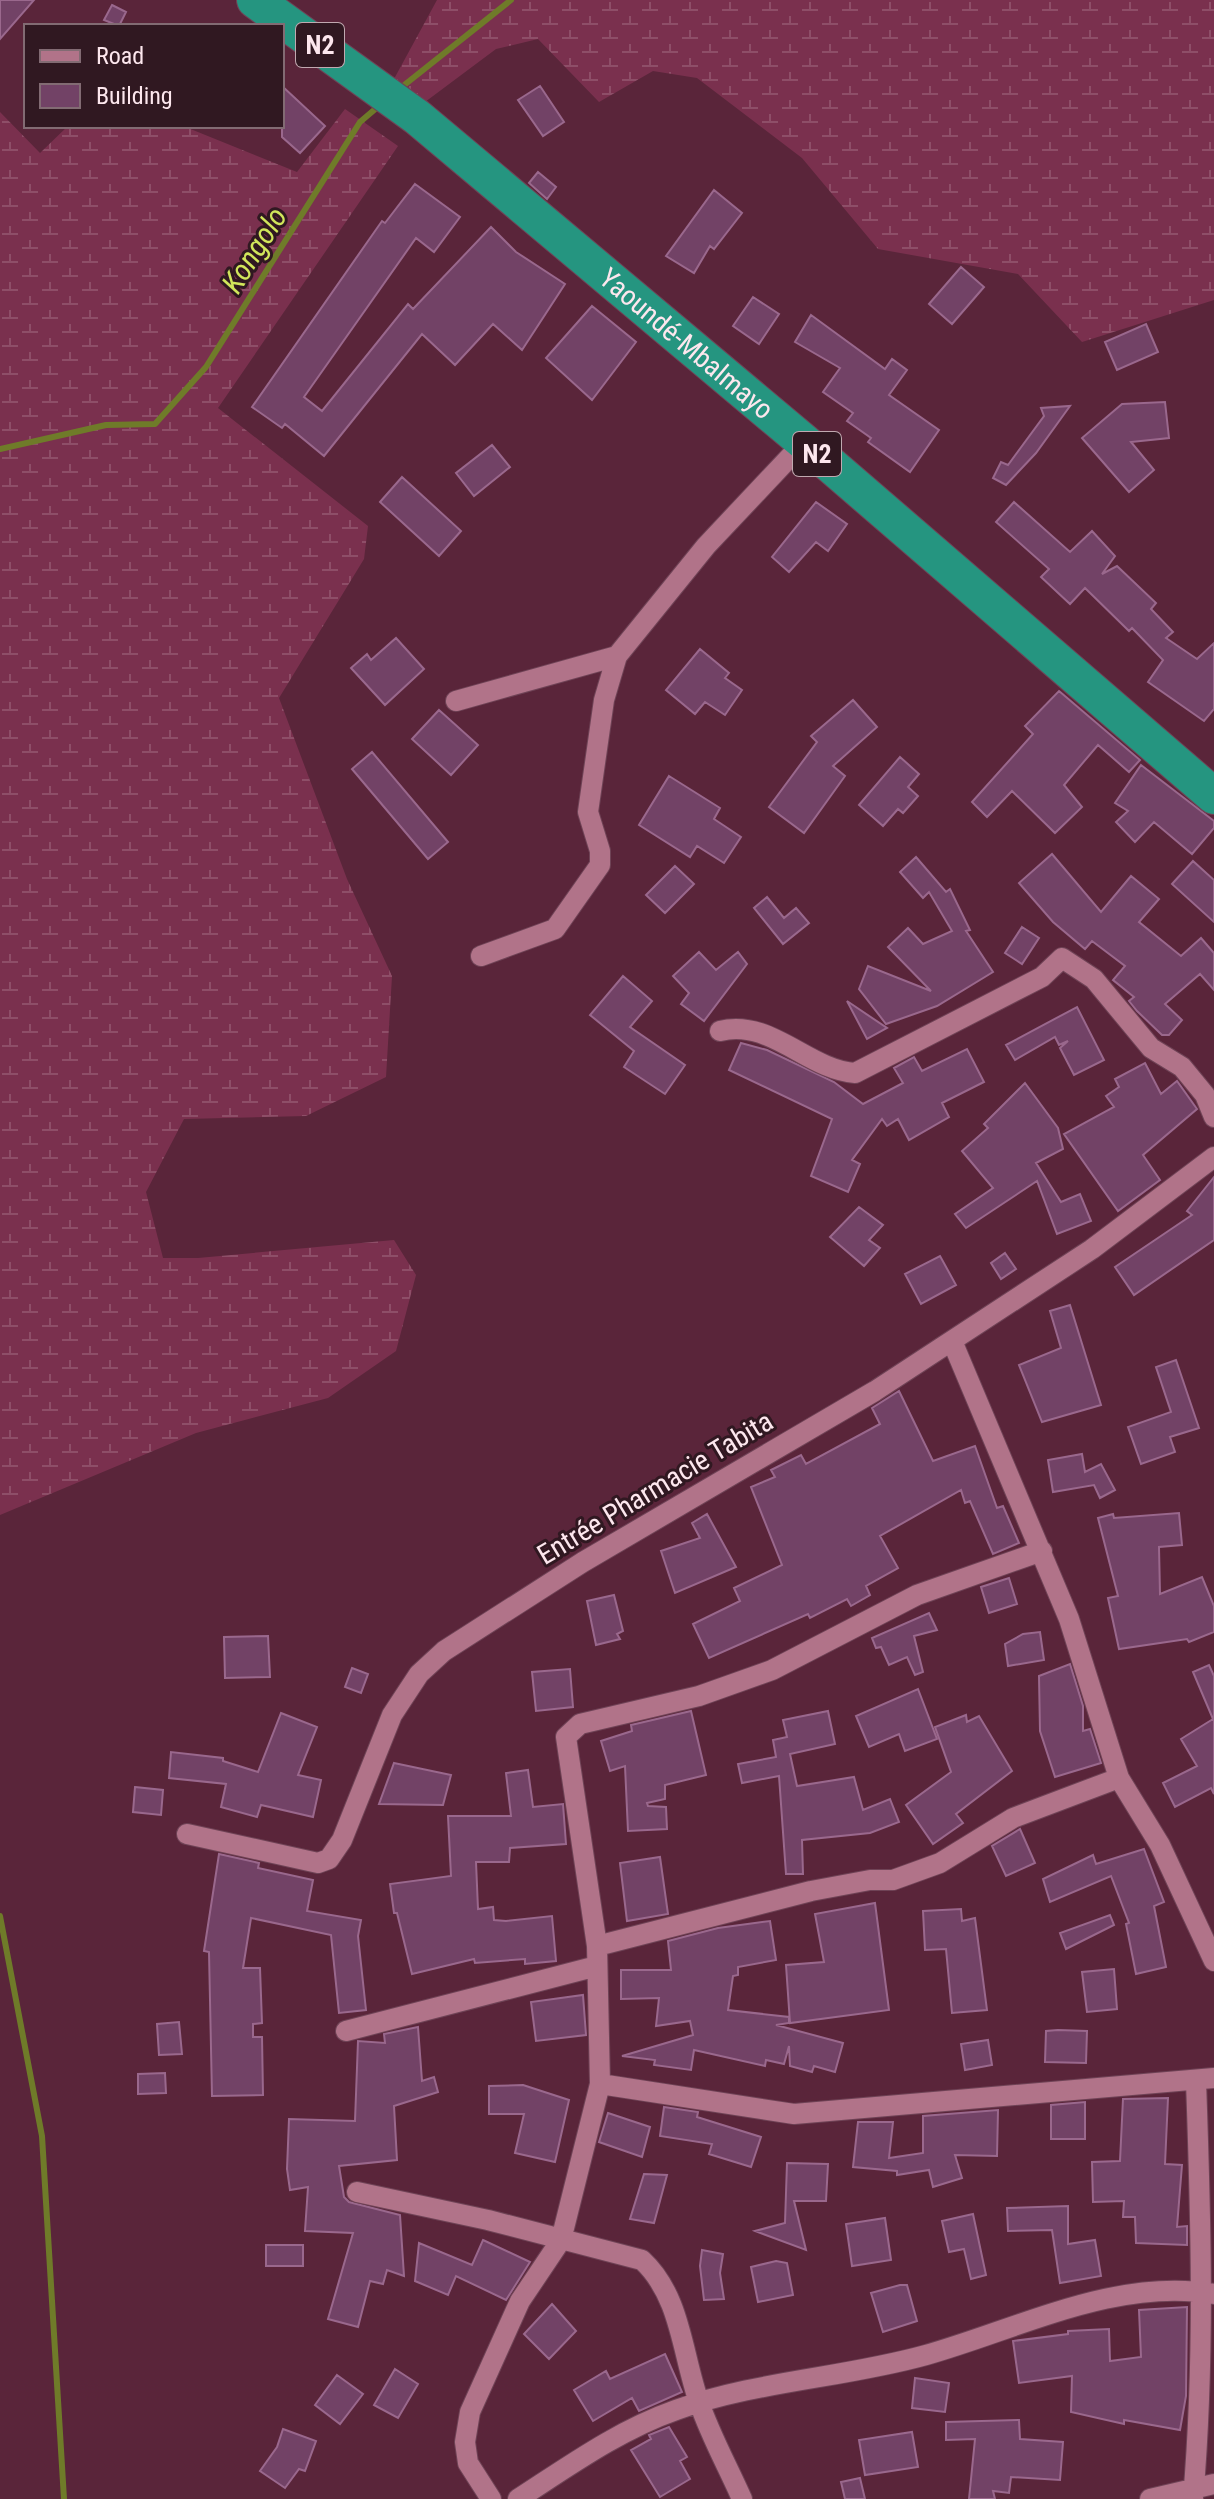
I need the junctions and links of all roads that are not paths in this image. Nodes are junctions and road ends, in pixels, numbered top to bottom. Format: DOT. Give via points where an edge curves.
graph roads {
  1 [pos="255,0"];
  2 [pos="804,442"];
  3 [pos="617,656"];
  4 [pos="456,701"];
  5 [pos="1214,796"];
  6 [pos="481,956"];
  7 [pos="720,1031"];
  8 [pos="1214,1117"];
  9 [pos="1214,1157"];
  10 [pos="952,1341"];
  11 [pos="1042,1551"];
  12 [pos="1119,1778"];
  13 [pos="187,1834"];
  14 [pos="597,1956"];
  15 [pos="1214,1961"];
  16 [pos="346,2031"];
  17 [pos="1205,2080"];
  18 [pos="600,2084"];
  19 [pos="357,2192"];
  20 [pos="561,2240"];
  21 [pos="1209,2293"];
  22 [pos="699,2403"];
  23 [pos="1200,2490"];
  24 [pos="491,2499"];
  25 [pos="518,2499"];
  26 [pos="742,2499"];
  27 [pos="1150,2499"];
  1 -- 2 [label="highway, Yaoundé-Mbalmayo / N2" via="417,117"];
  2 -- 3 [label="street" via="706,546"];
  2 -- 5 [label="highway, Yaoundé-Mbalmayo / N2"];
  3 -- 4 [label="street"];
  3 -- 6 [label="street" via="604,700 588,812 600,865 555,929"];
  7 -- 8 [label="street" via="752,1030 840,1072 855,1073 1042,977 1062,958 1094,979 1151,1048 1182,1067 1205,1095"];
  9 -- 10 [label="street, Entrée Pharmacie Tabita" via="1092,1249"];
  10 -- 11 [label="street"];
  10 -- 13 [label="street, Entrée Pharmacie Tabita" via="444,1651 419,1674 392,1715 342,1840 329,1859 318,1863"];
  11 -- 12 [label="street"];
  11 -- 14 [label="street" via="917,1595 772,1670 699,1696 572,1729 566,1737"];
  12 -- 14 [label="street" via="1013,1818 940,1863 893,1880 811,1891"];
  12 -- 15 [label="street" via="1160,1845"];
  14 -- 16 [label="street"];
  14 -- 18 [label="street"];
  17 -- 18 [label="street" via="794,2114"];
  17 -- 21 [label="street"];
  18 -- 20 [label="street"];
  19 -- 20 [label="street"];
  20 -- 22 [label="street" via="642,2260 660,2276"];
  20 -- 24 [label="street" via="520,2301 470,2412 468,2463"];
  21 -- 22 [label="street" via="1136,2292 925,2355"];
  21 -- 23 [label="street"];
  22 -- 25 [label="street" via="626,2430"];
  22 -- 26 [label="street"];
  23 -- 27 [label="street"];
}
